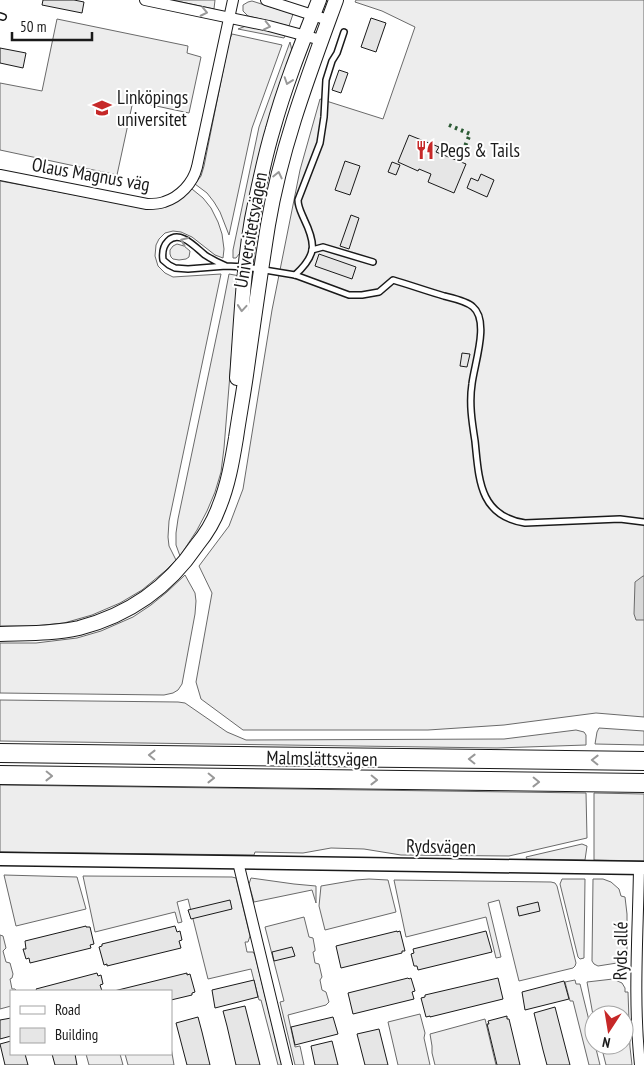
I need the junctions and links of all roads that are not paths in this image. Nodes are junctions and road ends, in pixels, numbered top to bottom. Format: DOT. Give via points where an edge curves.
graph roads {
  1 [pos="145,0"];
  2 [pos="233,0"];
  3 [pos="266,0"];
  4 [pos="319,0"];
  5 [pos="336,0"];
  6 [pos="313,15"];
  7 [pos="229,17"];
  8 [pos="328,20"];
  9 [pos="344,32"];
  10 [pos="305,35"];
  11 [pos="321,40"];
  12 [pos="0,175"];
  13 [pos="312,250"];
  14 [pos="373,262"];
  15 [pos="226,266"];
  16 [pos="246,267"];
  17 [pos="261,270"];
  18 [pos="295,275"];
  19 [pos="230,474"];
  20 [pos="644,522"];
  21 [pos="0,634"];
  22 [pos="0,753"];
  23 [pos="644,761"];
  24 [pos="0,775"];
  25 [pos="644,783"];
  26 [pos="0,859"];
  27 [pos="238,862"];
  28 [pos="641,868"];
  29 [pos="288,1065"];
  30 [pos="640,1065"];
  1 -- 7 [label="street, one-way"];
  2 -- 7 [label="street, Olaus Magnus väg"];
  3 -- 6 [label="street"];
  4 -- 6 [label="main road, Universitetsvägen"];
  5 -- 8 [label="main road, Universitetsvägen"];
  6 -- 8 [label="street"];
  6 -- 10 [label="main road, Universitetsvägen"];
  7 -- 10 [label="street, one-way"];
  7 -- 12 [label="street, Olaus Magnus väg" via="195,174 174,197 148,204"];
  8 -- 11 [label="main road, Universitetsvägen"];
  9 -- 13 [label="lane" via="326,80 320,143 298,200 310,232"];
  10 -- 11 [label="street"];
  10 -- 16 [label="main road, Universitetsvägen, one-way" via="272,130 252,220"];
  17 -- 11 [label="main road, Universitetsvägen, one-way" via="282,159"];
  13 -- 14 [label="lane" via="324,247"];
  13 -- 18 [label="lane" via="306,266"];
  15 -- 15 [label="lane, one-way" via="183,239 171,239 162,254 163,260 175,268"];
  15 -- 16 [label="lane"];
  16 -- 17 [label="lane"];
  16 -- 19 [label="main road, Universitetsvägen, one-way"];
  17 -- 18 [label="lane"];
  17 -- 19 [label="main road, Universitetsvägen"];
  18 -- 20 [label="lane" via="349,295 362,296 379,292 393,280 473,306 479,315 481,334 471,397 478,470 481,486 491,506 515,522 620,519"];
  19 -- 21 [label="main road, Universitetsvägen" via="218,510 203,537 182,566 152,594 119,614 78,628 51,633"];
  23 -- 22 [label="highway, Malmslättsvägen, one-way"];
  24 -- 25 [label="highway, Malmslättsvägen, one-way"];
  26 -- 27 [label="street, Rydsvägen"];
  27 -- 28 [label="street, Rydsvägen"];
  27 -- 29 [label="street"];
  28 -- 30 [label="street, Ryds allé" via="636,968"];
}
